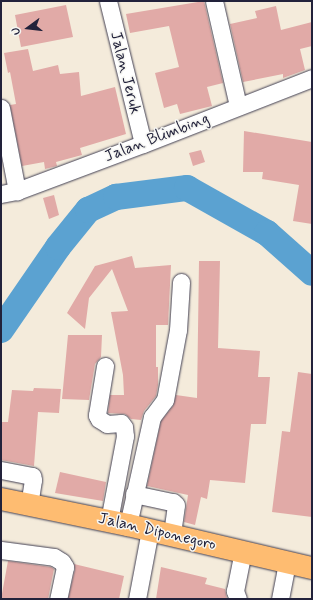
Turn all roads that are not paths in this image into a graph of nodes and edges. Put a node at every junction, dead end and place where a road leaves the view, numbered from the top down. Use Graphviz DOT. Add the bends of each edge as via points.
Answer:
graph roads {
  1 [pos="108,1"];
  2 [pos="214,1"];
  3 [pos="312,78"];
  4 [pos="238,106"];
  5 [pos="1,108"];
  6 [pos="143,144"];
  7 [pos="9,192"];
  8 [pos="181,282"];
  9 [pos="105,366"];
  10 [pos="1,470"];
  11 [pos="134,494"];
  12 [pos="1,500"];
  13 [pos="28,504"];
  14 [pos="118,523"];
  15 [pos="150,530"];
  16 [pos="172,535"];
  17 [pos="1,550"];
  18 [pos="243,551"];
  19 [pos="287,563"];
  20 [pos="312,568"];
  21 [pos="58,599"];
  22 [pos="137,599"];
  23 [pos="238,599"];
  24 [pos="280,599"];
  1 -- 6 [label="street, Jalan Jeruk"];
  2 -- 4 [label="street"];
  3 -- 4 [label="street, Jalan Blimbing"];
  4 -- 6 [label="street, Jalan Blimbing"];
  5 -- 7 [label="street"];
  6 -- 7 [label="street, Jalan Blimbing"];
  8 -- 11 [label="street" via="178,330 165,400 152,417"];
  9 -- 14 [label="street" via="97,415 107,424 121,423 125,436"];
  10 -- 13 [label="street" via="32,476"];
  11 -- 14 [label="street"];
  11 -- 16 [label="street" via="176,504"];
  12 -- 13 [label="main road, Jalan Diponegoro"];
  13 -- 14 [label="main road, Jalan Diponegoro"];
  14 -- 15 [label="main road, Jalan Diponegoro"];
  15 -- 16 [label="main road, Jalan Diponegoro"];
  15 -- 22 [label="street"];
  16 -- 18 [label="main road, Jalan Diponegoro"];
  17 -- 21 [label="street" via="54,557 62,562 65,567"];
  18 -- 19 [label="main road, Jalan Diponegoro"];
  18 -- 23 [label="street" via="235,591"];
  19 -- 20 [label="main road, Jalan Diponegoro"];
  19 -- 24 [label="street"];
}
